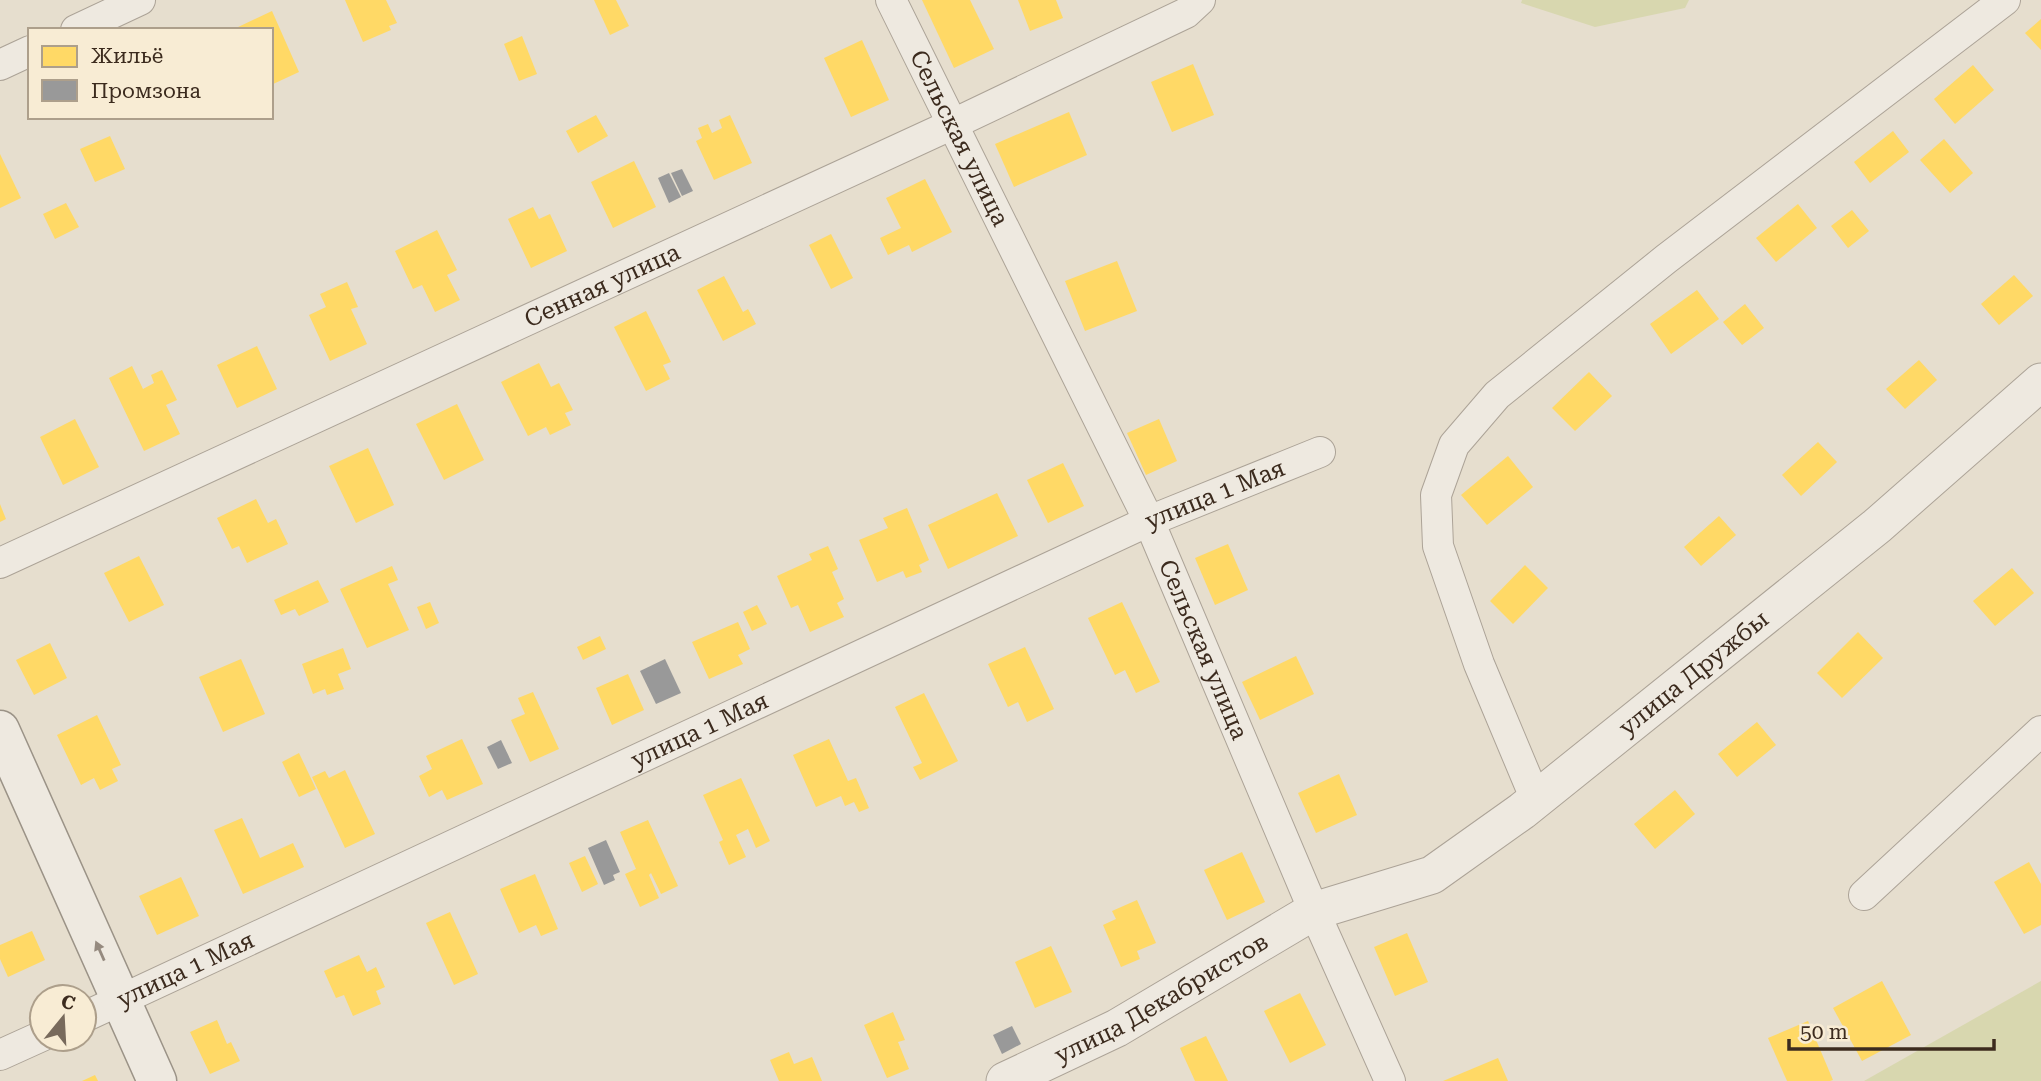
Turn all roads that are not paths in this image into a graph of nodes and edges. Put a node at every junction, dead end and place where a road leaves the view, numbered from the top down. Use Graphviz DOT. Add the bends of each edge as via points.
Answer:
graph roads {
  1 [pos="140,0"];
  2 [pos="891,0"];
  3 [pos="1200,0"];
  4 [pos="2005,0"];
  5 [pos="80,28"];
  6 [pos="28,52"];
  7 [pos="0,65"];
  8 [pos="953,124"];
  9 [pos="2041,382"];
  10 [pos="1320,452"];
  11 [pos="1149,521"];
  12 [pos="0,563"];
  13 [pos="0,730"];
  14 [pos="2041,731"];
  15 [pos="1536,800"];
  16 [pos="1864,895"];
  17 [pos="1314,911"];
  18 [pos="121,1000"];
  19 [pos="98,1011"];
  20 [pos="28,1042"];
  21 [pos="0,1055"];
  22 [pos="157,1081"];
  23 [pos="1004,1081"];
  24 [pos="1390,1081"];
  1 -- 5 [label="street"];
  2 -- 8 [label="street, Сельская улица"];
  3 -- 8 [label="street, Сенная улица" via="1186,13"];
  4 -- 15 [label="street" via="1518,378 1454,445 1436,495 1438,546 1479,664"];
  6 -- 7 [label="street"];
  8 -- 11 [label="street, Сельская улица"];
  8 -- 12 [label="street, Сенная улица"];
  9 -- 15 [label="street, улица Дружбы" via="1877,526"];
  10 -- 11 [label="street, улица 1 Мая"];
  11 -- 17 [label="street, Сельская улица"];
  11 -- 18 [label="street, улица 1 Мая"];
  18 -- 13 [label="main road, one-way"];
  14 -- 16 [label="street"];
  15 -- 17 [label="street, улица Дружбы" via="1432,875"];
  17 -- 23 [label="street, улица Декабристов" via="1117,1028"];
  17 -- 24 [label="street, Сельская улица"];
  18 -- 19 [label="street, улица 1 Мая"];
  18 -- 22 [label="main road"];
  20 -- 21 [label="street"];
}
